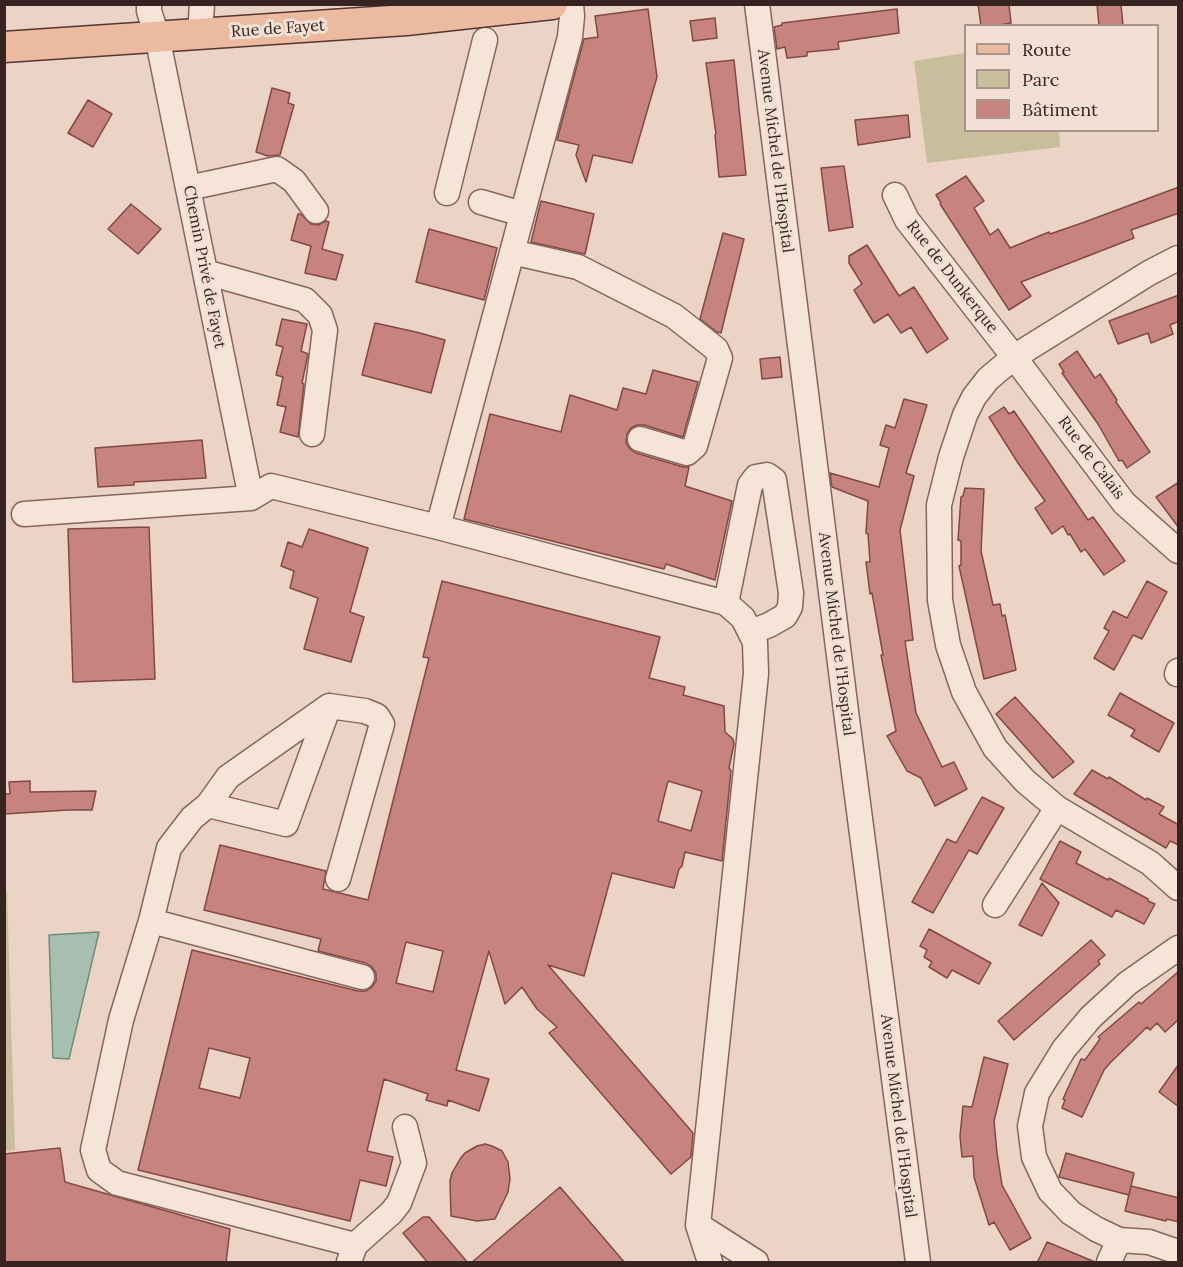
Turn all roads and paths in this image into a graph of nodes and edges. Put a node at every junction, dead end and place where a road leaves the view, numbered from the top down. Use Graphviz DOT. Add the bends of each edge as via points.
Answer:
graph roads {
  1 [pos="149,4"];
  2 [pos="202,4"];
  3 [pos="552,4"];
  4 [pos="571,4"];
  5 [pos="757,4"];
  6 [pos="200,34"];
  7 [pos="157,36"];
  8 [pos="485,40"];
  9 [pos="4,47"];
  10 [pos="188,188"];
  11 [pos="447,194"];
  12 [pos="895,195"];
  13 [pos="481,202"];
  14 [pos="316,212"];
  15 [pos="522,214"];
  16 [pos="512,252"];
  17 [pos="1179,258"];
  18 [pos="205,272"];
  19 [pos="1014,357"];
  20 [pos="312,434"];
  21 [pos="640,439"];
  22 [pos="251,498"];
  23 [pos="24,514"];
  24 [pos="438,527"];
  25 [pos="1178,550"];
  26 [pos="726,603"];
  27 [pos="751,632"];
  28 [pos="329,706"];
  29 [pos="208,805"];
  30 [pos="1057,808"];
  31 [pos="338,879"];
  32 [pos="1179,888"];
  33 [pos="995,905"];
  34 [pos="151,921"];
  35 [pos="1179,948"];
  36 [pos="362,977"];
  37 [pos="405,1127"];
  38 [pos="698,1225"];
  39 [pos="1119,1240"];
  40 [pos="1179,1252"];
  41 [pos="352,1254"];
  42 [pos="710,1263"];
  43 [pos="756,1263"];
  44 [pos="918,1263"];
  45 [pos="1109,1263"];
  1 -- 7 [label="street, Chemin Privé de Fayet"];
  2 -- 6 [label="street"];
  3 -- 6 [label="main road, Rue de Fayet" via="406,20"];
  4 -- 15 [label="street" via="570,37"];
  5 -- 44 [label="street, Avenue Michel de l'Hospital"];
  6 -- 7 [label="main road, Rue de Fayet"];
  7 -- 9 [label="main road, Rue de Fayet"];
  7 -- 10 [label="street, Chemin Privé de Fayet"];
  8 -- 11 [label="street"];
  10 -- 14 [label="street" via="277,169 294,181"];
  10 -- 18 [label="street, Chemin Privé de Fayet"];
  12 -- 19 [label="street, Rue de Dunkerque" via="907,220"];
  13 -- 15 [label="street"];
  15 -- 16 [label="street"];
  16 -- 21 [label="street" via="578,267 674,316 716,349 720,358 695,446 687,453"];
  16 -- 24 [label="street"];
  17 -- 19 [label="street"];
  18 -- 20 [label="street" via="304,300 320,315 325,330"];
  18 -- 22 [label="street, Chemin Privé de Fayet"];
  19 -- 25 [label="street, Rue de Calais" via="1124,503"];
  19 -- 30 [label="street" via="974,397 951,457 939,505 940,600 948,645 964,692 995,748"];
  22 -- 23 [label="street"];
  22 -- 24 [label="street" via="271,486"];
  24 -- 26 [label="street"];
  26 -- 27 [label="street" via="743,618"];
  26 -- 27 [label="street" via="750,485 756,477 767,476 774,480 790,607 785,616"];
  27 -- 38 [label="street" via="756,674"];
  28 -- 29 [label="street" via="228,777"];
  28 -- 29 [label="street" via="285,824"];
  28 -- 31 [label="street" via="365,711 377,716 382,724"];
  29 -- 34 [label="street" via="192,818 169,848"];
  30 -- 32 [label="street" via="1150,862"];
  30 -- 33 [label="street"];
  34 -- 36 [label="street"];
  34 -- 41 [label="street" via="122,1020 93,1150 99,1170 117,1183"];
  35 -- 39 [label="street" via="1128,983 1064,1049 1037,1094 1030,1126 1034,1157 1050,1191 1071,1213"];
  37 -- 41 [label="street" via="414,1163 399,1203"];
  38 -- 42 [label="street"];
  38 -- 43 [label="street"];
  39 -- 40 [label="street" via="1149,1242"];
  39 -- 45 [label="street"];
}
